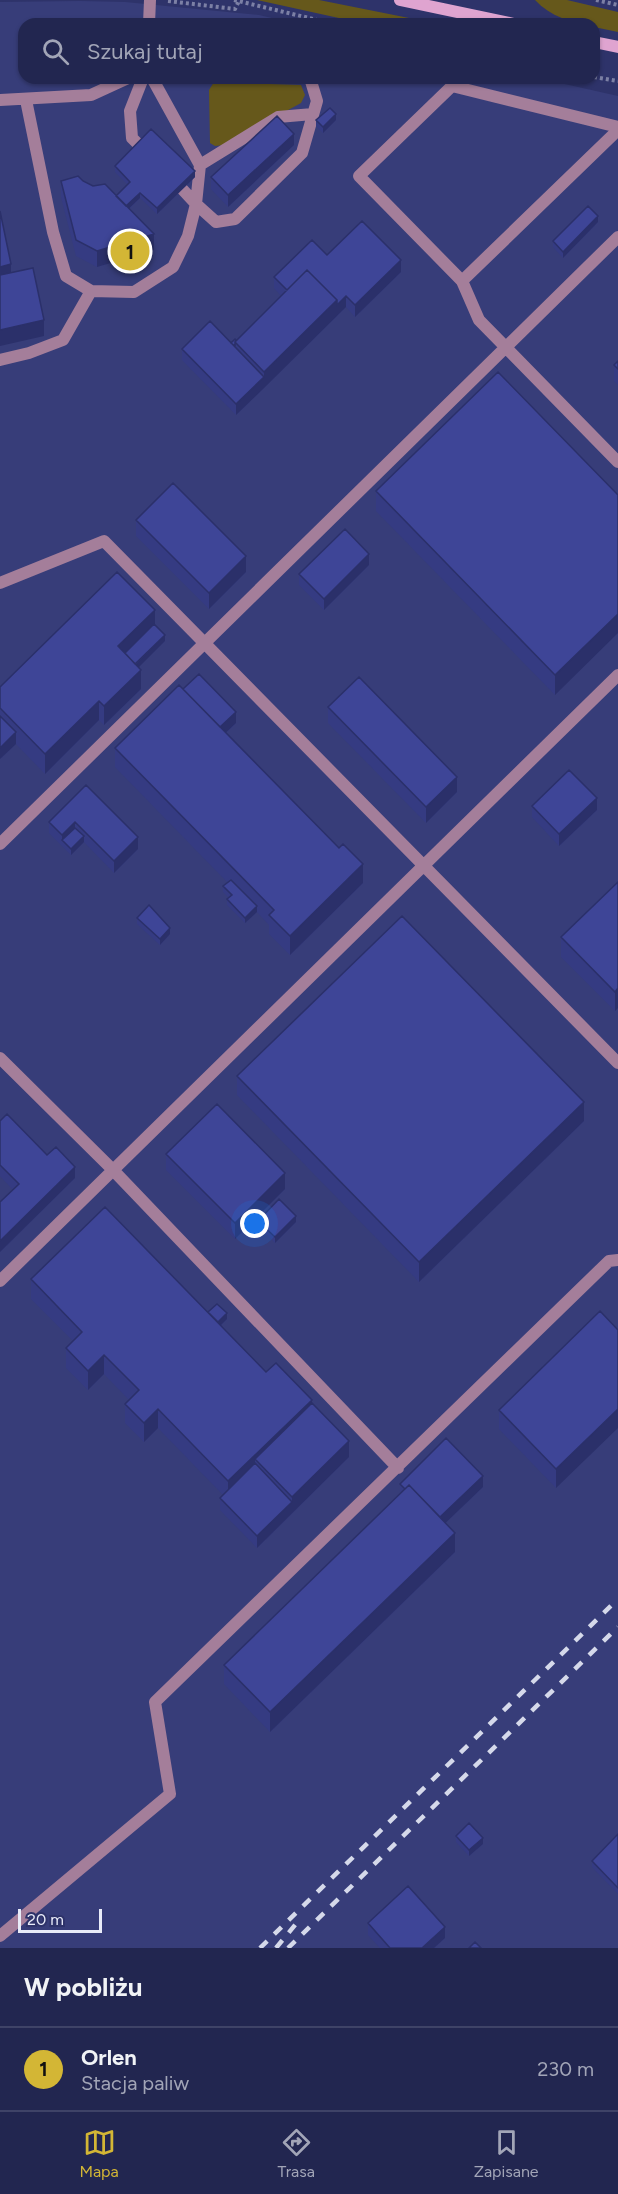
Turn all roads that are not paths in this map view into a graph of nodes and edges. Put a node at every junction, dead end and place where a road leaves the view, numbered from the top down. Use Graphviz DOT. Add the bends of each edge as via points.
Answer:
graph roads {
  1 [pos="157,0"];
  2 [pos="400,0"];
  3 [pos="151,18"];
  4 [pos="485,18"];
  5 [pos="600,43"];
  6 [pos="618,47"];
  7 [pos="115,84"];
  8 [pos="141,84"];
  9 [pos="155,84"];
  10 [pos="312,84"];
  11 [pos="0,100"];
  12 [pos="26,100"];
  13 [pos="314,114"];
  14 [pos="618,128"];
  15 [pos="200,165"];
  16 [pos="196,204"];
  17 [pos="618,237"];
  18 [pos="462,281"];
  19 [pos="91,291"];
  20 [pos="506,349"];
  21 [pos="0,360"];
  22 [pos="618,462"];
  23 [pos="0,583"];
  24 [pos="206,643"];
  25 [pos="618,675"];
  26 [pos="0,844"];
  27 [pos="425,865"];
  28 [pos="0,1058"];
  29 [pos="618,1063"];
  30 [pos="113,1170"];
  31 [pos="618,1260"];
  32 [pos="0,1281"];
  33 [pos="398,1468"];
  34 [pos="0,1936"];
  1 -- 3 [label="lane"];
  2 -- 4 [label="street"];
  5 -- 6 [label="street"];
  7 -- 12 [label="lane" via="91,95"];
  8 -- 16 [label="lane" via="130,111 132,138"];
  9 -- 15 [label="lane"];
  10 -- 13 [label="lane" via="318,102"];
  11 -- 12 [label="lane"];
  12 -- 19 [label="lane" via="66,276"];
  13 -- 15 [label="lane" via="278,117"];
  13 -- 16 [label="lane" via="302,153 235,219 216,222"];
  14 -- 18 [label="lane"];
  14 -- 18 [label="lane" via="452,86 359,176"];
  15 -- 16 [label="lane"];
  16 -- 19 [label="lane" via="188,236 173,267 134,292"];
  17 -- 20 [label="lane"];
  18 -- 20 [label="lane" via="479,320"];
  19 -- 21 [label="lane" via="63,340"];
  20 -- 22 [label="lane"];
  20 -- 24 [label="lane"];
  23 -- 24 [label="lane" via="104,541"];
  24 -- 26 [label="lane"];
  24 -- 27 [label="lane"];
  25 -- 27 [label="lane"];
  27 -- 29 [label="lane"];
  27 -- 30 [label="lane"];
  28 -- 30 [label="lane"];
  30 -- 32 [label="lane"];
  30 -- 33 [label="lane"];
  31 -- 33 [label="lane" via="609,1261"];
  33 -- 34 [label="lane" via="155,1702 170,1794"];
}
